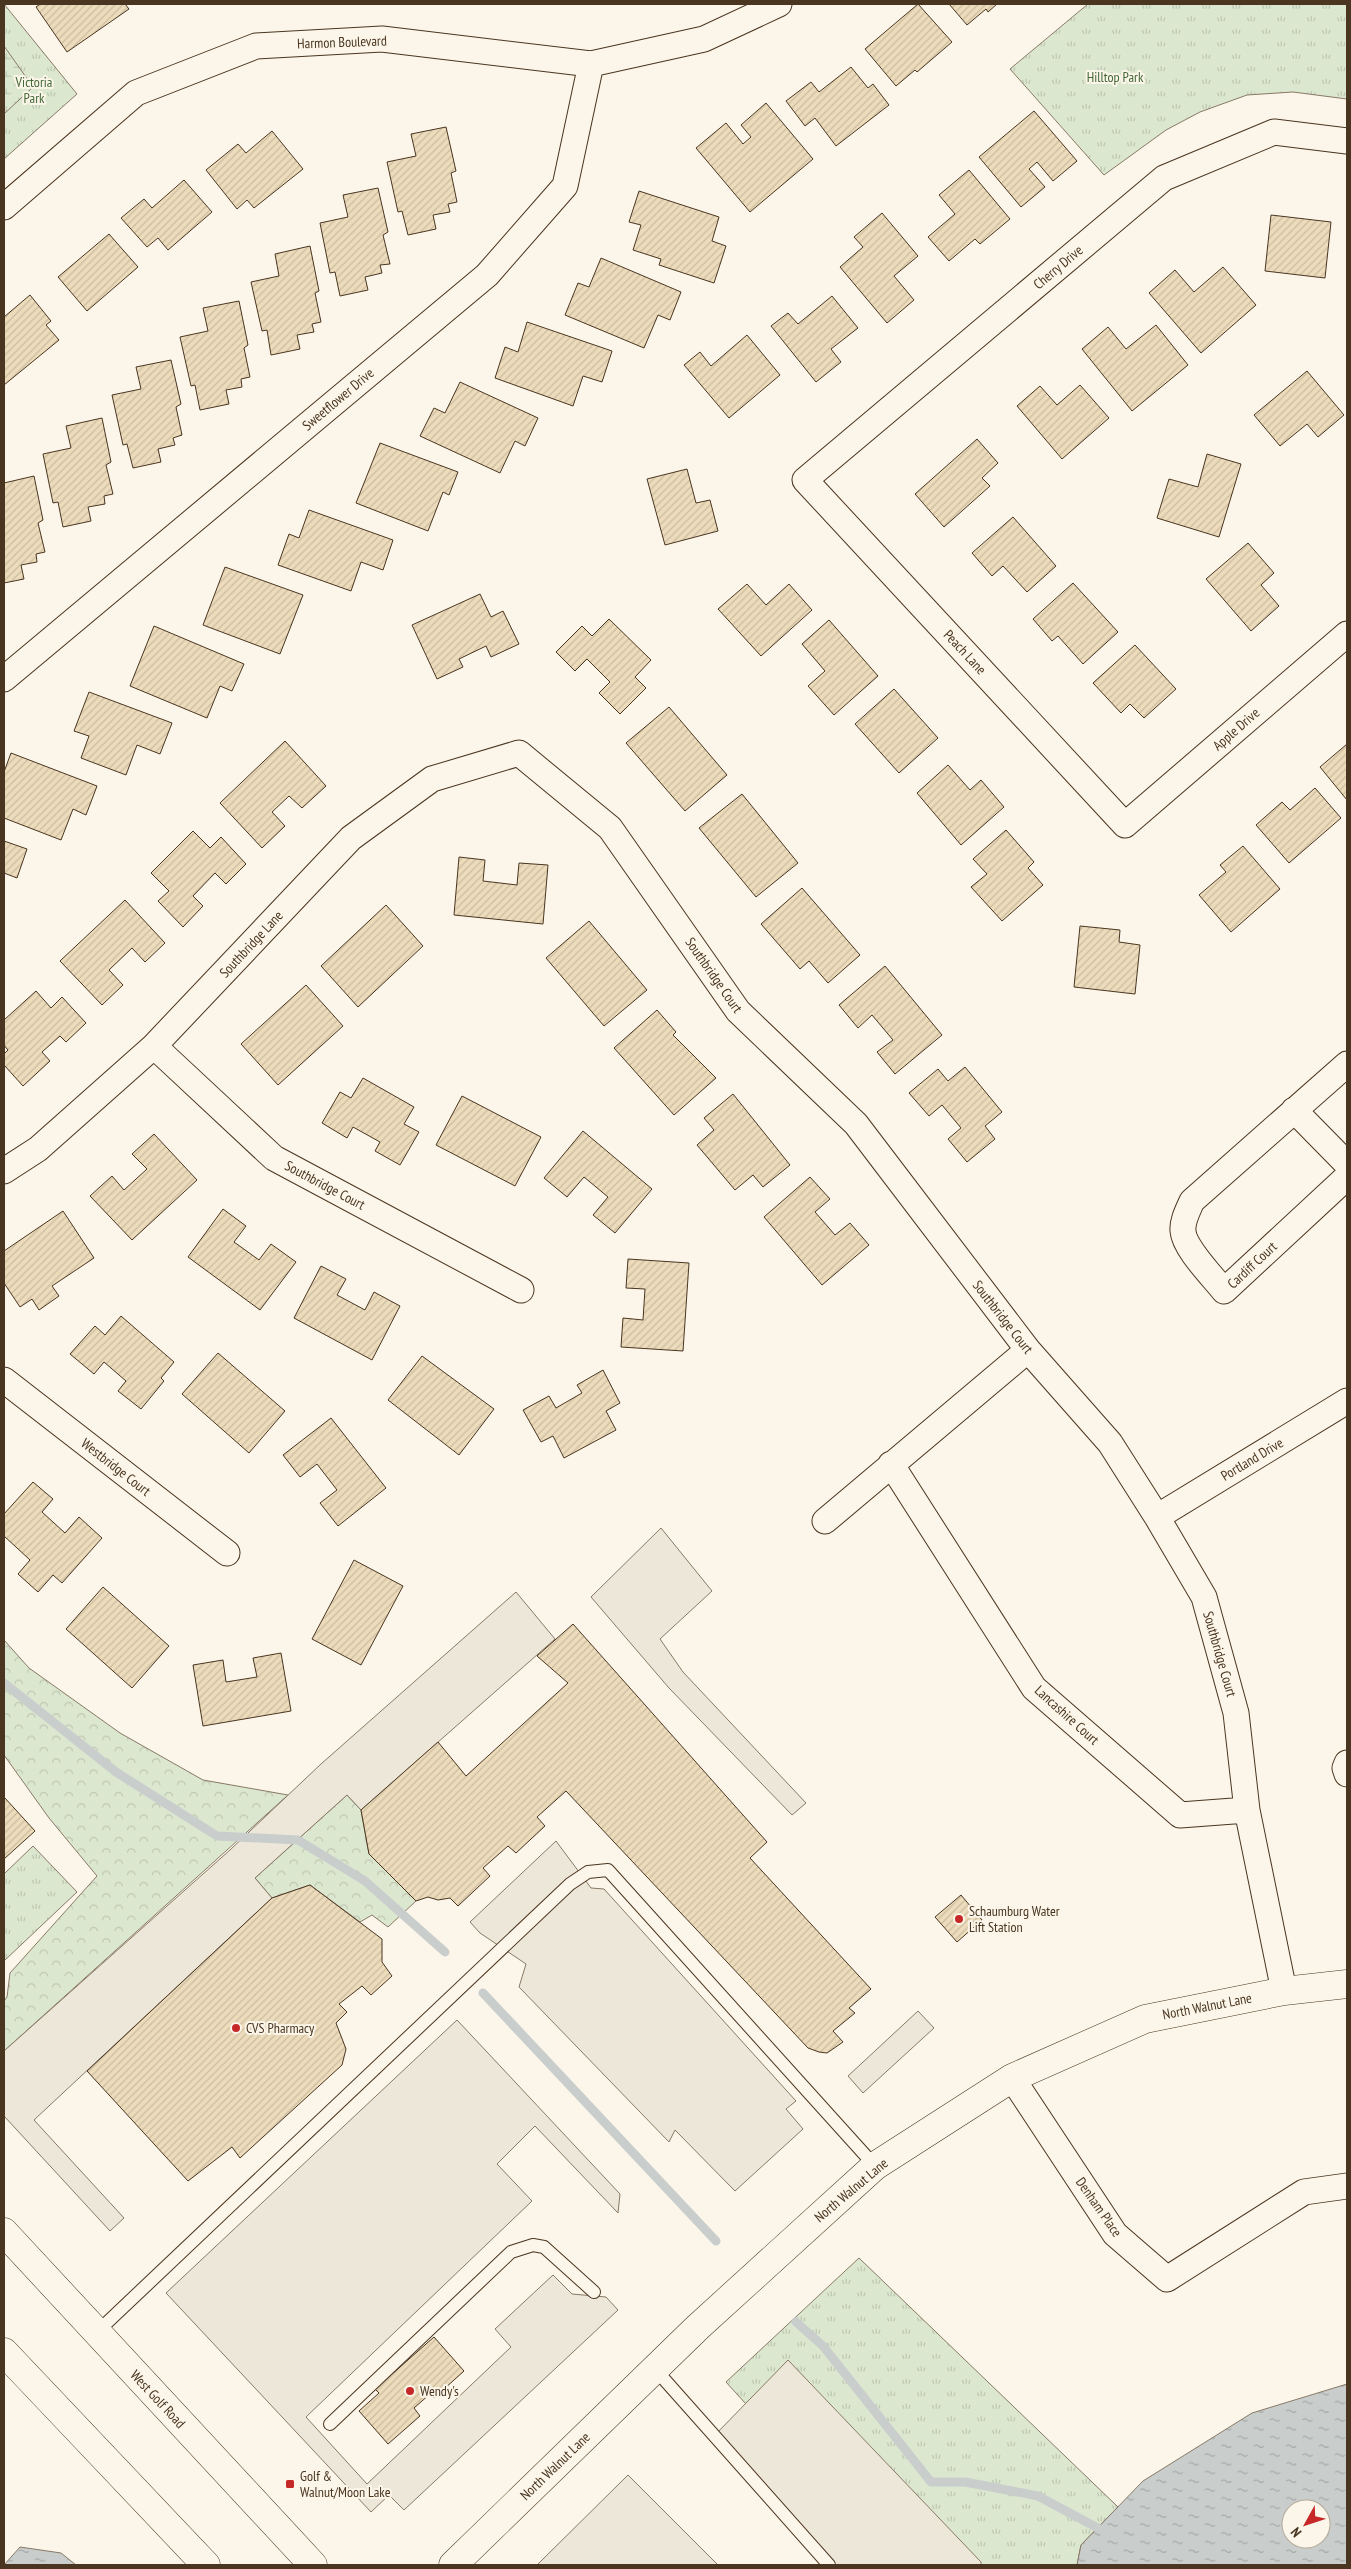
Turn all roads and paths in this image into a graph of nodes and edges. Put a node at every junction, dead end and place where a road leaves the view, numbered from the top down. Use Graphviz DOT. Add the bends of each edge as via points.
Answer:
graph roads {
  1 [pos="779,4"];
  2 [pos="591,64"];
  3 [pos="1347,141"];
  4 [pos="4,207"];
  5 [pos="805,480"];
  6 [pos="1347,634"];
  7 [pos="4,679"];
  8 [pos="519,753"];
  9 [pos="1125,825"];
  10 [pos="154,1046"];
  11 [pos="1347,1064"];
  12 [pos="1294,1110"];
  13 [pos="1347,1164"];
  14 [pos="4,1171"];
  15 [pos="1347,1177"];
  16 [pos="521,1290"];
  17 [pos="1028,1350"];
  18 [pos="4,1380"];
  19 [pos="1347,1401"];
  20 [pos="890,1464"];
  21 [pos="1157,1517"];
  22 [pos="825,1522"];
  23 [pos="228,1554"];
  24 [pos="1347,1762"];
  25 [pos="1347,1774"];
  26 [pos="1248,1810"];
  27 [pos="1347,1984"];
  28 [pos="1284,1991"];
  29 [pos="1012,2078"];
  30 [pos="875,2166"];
  31 [pos="1347,2186"];
  32 [pos="4,2232"];
  33 [pos="594,2292"];
  34 [pos="96,2332"];
  35 [pos="4,2352"];
  36 [pos="655,2368"];
  37 [pos="330,2424"];
  38 [pos="206,2565"];
  39 [pos="313,2565"];
  40 [pos="453,2565"];
  41 [pos="829,2565"];
  1 -- 2 [label="street, Harmon Boulevard" via="704,38"];
  2 -- 4 [label="street, Harmon Boulevard" via="382,38 256,46 136,94"];
  2 -- 7 [label="street, Sweetflower Drive" via="564,186 486,275"];
  3 -- 5 [label="street, Cherry Drive" via="1274,132 1164,178"];
  5 -- 9 [label="street, Peach Lane"];
  6 -- 9 [label="street, Apple Drive"];
  8 -- 10 [label="street, Southbridge Lane" via="432,779 351,838"];
  8 -- 17 [label="street, Southbridge Court" via="610,828 738,1011 856,1124"];
  10 -- 14 [label="street, Southbridge Lane" via="38,1150"];
  10 -- 16 [label="street, Southbridge Court" via="274,1158"];
  11 -- 12 [label="street, Cardiff Court"];
  12 -- 13 [label="street"];
  12 -- 15 [label="street, Cardiff Court" via="1192,1201 1185,1218 1185,1241 1224,1291"];
  17 -- 20 [label="street"];
  17 -- 21 [label="street, Southbridge Court" via="1110,1442"];
  18 -- 23 [label="street, Westbridge Court"];
  19 -- 21 [label="street, Portland Drive"];
  20 -- 22 [label="street"];
  20 -- 26 [label="street, Lancashire Court" via="1034,1688 1180,1815"];
  21 -- 26 [label="street, Southbridge Court" via="1204,1597 1236,1713"];
  24 -- 25 [label="street"];
  26 -- 28 [label="street, Southbridge Court"];
  27 -- 28 [label="street, North Walnut Lane"];
  28 -- 29 [label="street, North Walnut Lane" via="1145,2019"];
  29 -- 30 [label="street, North Walnut Lane"];
  29 -- 31 [label="street, Denham Place" via="1115,2234 1167,2279 1304,2192"];
  30 -- 34 [label="lane" via="608,1870 588,1872 570,1884"];
  30 -- 36 [label="street, North Walnut Lane"];
  32 -- 34 [label="street, West Golf Road"];
  33 -- 37 [label="lane" via="544,2247 533,2245 512,2252"];
  34 -- 39 [label="street, West Golf Road"];
  35 -- 38 [label="street"];
  36 -- 40 [label="street, North Walnut Lane"];
  36 -- 41 [label="lane"];
}
